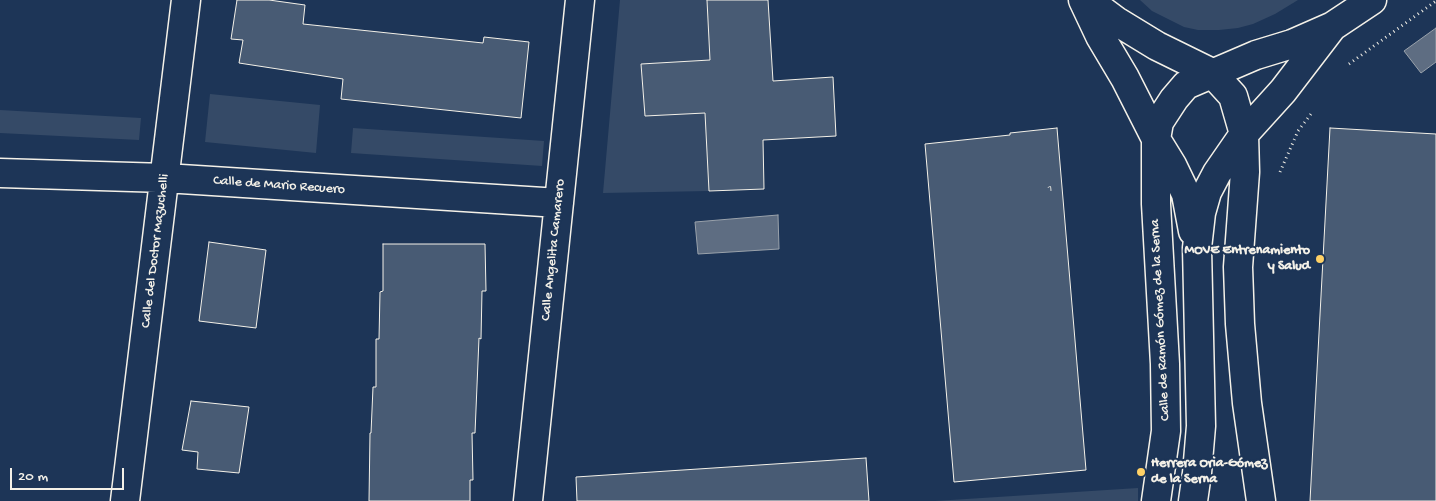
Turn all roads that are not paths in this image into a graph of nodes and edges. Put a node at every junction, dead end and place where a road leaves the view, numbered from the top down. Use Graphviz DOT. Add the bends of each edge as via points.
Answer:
graph roads {
  1 [pos="186,0"];
  2 [pos="580,0"];
  3 [pos="1083,0"];
  4 [pos="1088,0"];
  5 [pos="1372,0"];
  6 [pos="1333,26"];
  7 [pos="1212,73"];
  8 [pos="1244,134"];
  9 [pos="1156,139"];
  10 [pos="0,173"];
  11 [pos="165,178"];
  12 [pos="559,203"];
  13 [pos="1196,248"];
  14 [pos="125,501"];
  15 [pos="528,501"];
  16 [pos="1156,501"];
  17 [pos="1193,501"];
  18 [pos="1260,501"];
  1 -- 11 [label="street, Calle del Doctor Mazuchelli"];
  2 -- 12 [label="street, Calle Angelita Camarero"];
  3 -- 9 [label="street, Calle de Ramón Gómez de la Serna"];
  4 -- 7 [label="street" via="1157,46"];
  5 -- 6 [label="street, Calle de Ramón Gómez de la Serna"];
  6 -- 7 [label="street, Calle de Ramón Gómez de la Serna"];
  6 -- 8 [label="street, Calle de Ramón Gómez de la Serna" via="1283,91"];
  7 -- 8 [label="street" via="1233,96"];
  7 -- 9 [label="street, Calle de Ramón Gómez de la Serna" via="1186,84 1159,122"];
  8 -- 13 [label="street, Calle de Ramón Gómez de la Serna" via="1207,192"];
  8 -- 18 [label="street" via="1245,172 1238,268 1240,324"];
  9 -- 13 [label="street, Calle de Ramón Gómez de la Serna" via="1186,194"];
  9 -- 16 [label="street, Calle de Ramón Gómez de la Serna" via="1166,431"];
  10 -- 11 [label="street, Calle de Mario Recuero"];
  11 -- 12 [label="street, Calle de Mario Recuero"];
  11 -- 14 [label="street, Calle del Doctor Mazuchelli"];
  12 -- 15 [label="street, Calle Angelita Camarero"];
  13 -- 17 [label="street, Calle de Ramón Gómez de la Serna" via="1201,426"];
}
